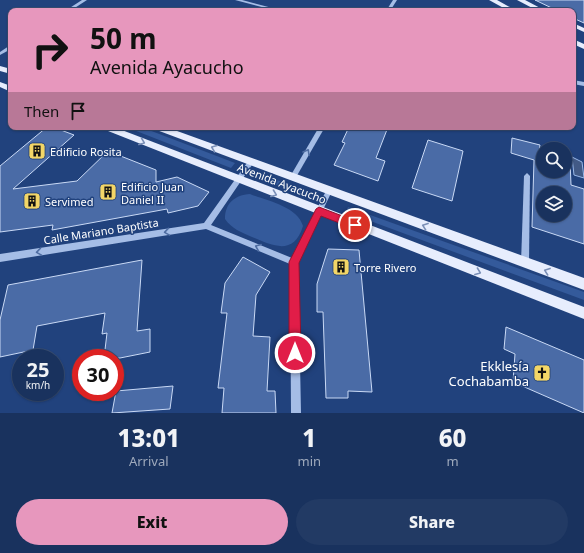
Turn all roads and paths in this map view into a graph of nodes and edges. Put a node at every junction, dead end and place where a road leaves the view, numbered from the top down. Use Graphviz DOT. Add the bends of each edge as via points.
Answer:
graph roads {
  1 [pos="84,0"];
  2 [pos="237,0"];
  3 [pos="492,0"];
  4 [pos="520,0"];
  5 [pos="72,8"];
  6 [pos="270,8"];
  7 [pos="508,8"];
  8 [pos="537,8"];
  9 [pos="113,130"];
  10 [pos="165,130"];
  11 [pos="320,130"];
  12 [pos="251,162"];
  13 [pos="527,176"];
  14 [pos="293,177"];
  15 [pos="238,180"];
  16 [pos="329,191"];
  17 [pos="319,211"];
  18 [pos="206,226"];
  19 [pos="0,258"];
  20 [pos="294,262"];
  21 [pos="525,263"];
  22 [pos="584,284"];
  23 [pos="584,313"];
  24 [pos="296,413"];
  1 -- 5 [label="street"];
  2 -- 6 [label="street"];
  3 -- 7 [label="main road"];
  4 -- 8 [label="main road"];
  9 -- 15 [label="main road, Avenida Ayacucho, one-way"];
  12 -- 10 [label="main road, Avenida Ayacucho, one-way"];
  14 -- 11 [label="street, one-way"];
  12 -- 14 [label="main road, Avenida Ayacucho"];
  12 -- 15 [label="street"];
  13 -- 21 [label="street"];
  14 -- 16 [label="main road, Avenida Ayacucho"];
  15 -- 17 [label="main road, Avenida Ayacucho, one-way"];
  15 -- 18 [label="street"];
  16 -- 17 [label="street"];
  21 -- 16 [label="main road, Avenida Ayacucho, one-way"];
  17 -- 20 [label="street"];
  17 -- 23 [label="main road, Avenida Ayacucho, one-way"];
  18 -- 19 [label="street, Calle Mariano Baptista, one-way"];
  20 -- 18 [label="street, one-way"];
  20 -- 24 [label="street"];
  22 -- 21 [label="main road, Avenida Ayacucho, one-way"];
}
